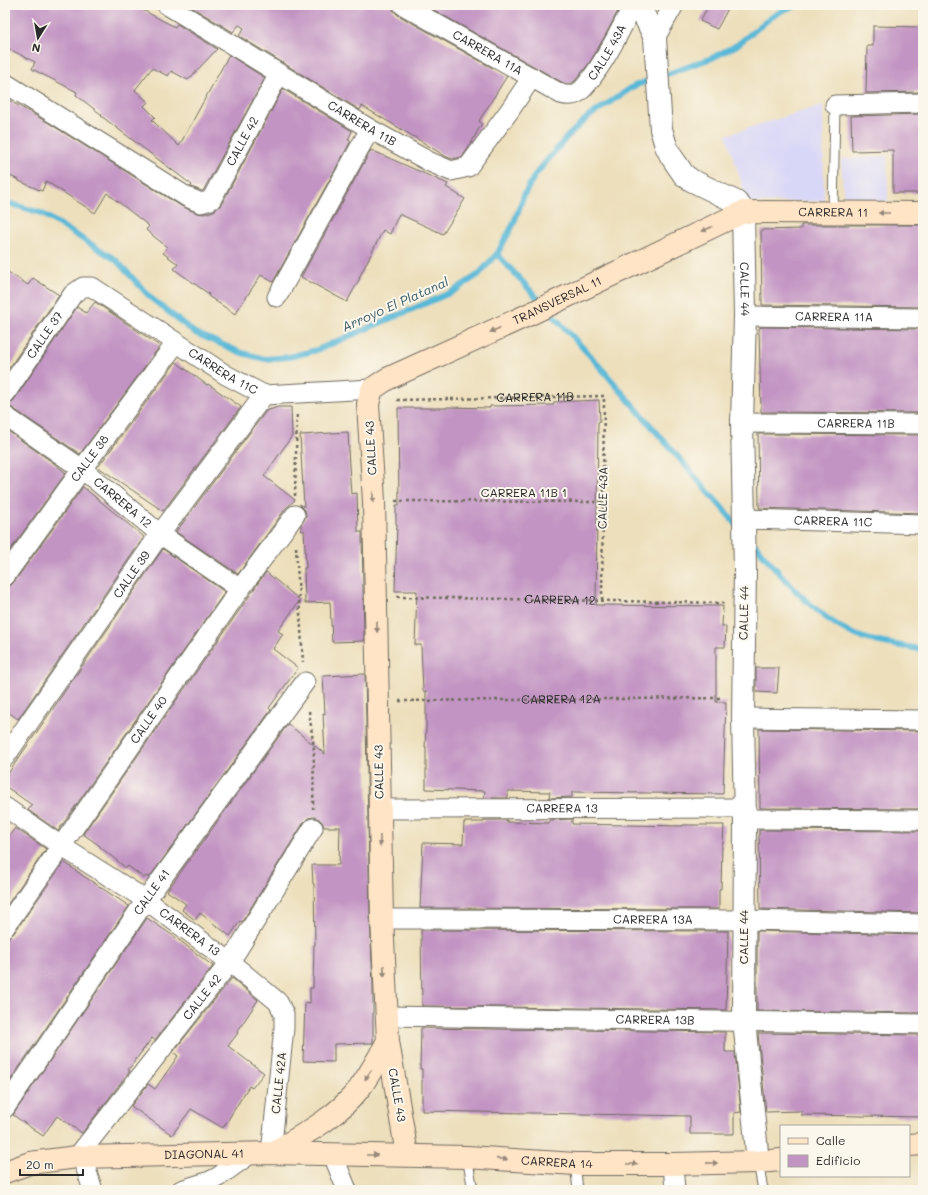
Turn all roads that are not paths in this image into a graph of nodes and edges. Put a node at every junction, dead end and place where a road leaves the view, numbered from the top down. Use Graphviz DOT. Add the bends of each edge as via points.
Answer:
graph roads {
  1 [pos="167,5"];
  2 [pos="403,5"];
  3 [pos="633,5"];
  4 [pos="639,5"];
  5 [pos="674,5"];
  6 [pos="656,49"];
  7 [pos="279,74"];
  8 [pos="532,77"];
  9 [pos="5,83"];
  10 [pos="574,95"];
  11 [pos="923,103"];
  12 [pos="835,105"];
  13 [pos="370,129"];
  14 [pos="742,212"];
  15 [pos="832,213"];
  16 [pos="923,213"];
  17 [pos="92,287"];
  18 [pos="277,297"];
  19 [pos="745,316"];
  20 [pos="923,318"];
  21 [pos="176,343"];
  22 [pos="5,394"];
  23 [pos="264,395"];
  24 [pos="371,395"];
  25 [pos="5,416"];
  26 [pos="742,423"];
  27 [pos="923,424"];
  28 [pos="82,469"];
  29 [pos="294,515"];
  30 [pos="744,519"];
  31 [pos="923,524"];
  32 [pos="160,534"];
  33 [pos="5,576"];
  34 [pos="240,589"];
  35 [pos="305,682"];
  36 [pos="743,708"];
  37 [pos="923,720"];
  38 [pos="5,757"];
  39 [pos="5,807"];
  40 [pos="380,809"];
  41 [pos="745,814"];
  42 [pos="923,820"];
  43 [pos="313,828"];
  44 [pos="61,846"];
  45 [pos="146,900"];
  46 [pos="382,919"];
  47 [pos="745,920"];
  48 [pos="923,924"];
  49 [pos="5,927"];
  50 [pos="230,962"];
  51 [pos="284,1014"];
  52 [pos="386,1016"];
  53 [pos="744,1020"];
  54 [pos="923,1024"];
  55 [pos="388,1041"];
  56 [pos="5,1108"];
  57 [pos="923,1144"];
  58 [pos="910,1145"];
  59 [pos="261,1153"];
  60 [pos="333,1155"];
  61 [pos="408,1155"];
  62 [pos="79,1157"];
  63 [pos="467,1157"];
  64 [pos="780,1160"];
  65 [pos="758,1162"];
  66 [pos="576,1164"];
  67 [pos="673,1164"];
  68 [pos="5,1172"];
  69 [pos="212,1186"];
  70 [pos="93,1190"];
  71 [pos="181,1190"];
  72 [pos="347,1190"];
  73 [pos="473,1190"];
  74 [pos="578,1190"];
  75 [pos="675,1190"];
  76 [pos="763,1190"];
  1 -- 7 [label="street, CARRERA 11B"];
  2 -- 8 [label="street, CARRERA 11A"];
  3 -- 10 [label="street, CALLE 43A" via="602,64 580,92"];
  4 -- 6 [label="street"];
  5 -- 6 [label="street"];
  6 -- 14 [label="street" via="661,129 671,156 684,175 736,202"];
  7 -- 9 [label="street, CALLE 42" via="211,200 201,203 187,197"];
  7 -- 13 [label="street, CARRERA 11B"];
  8 -- 10 [label="street, CARRERA 11A" via="561,94"];
  8 -- 13 [label="street, CARRERA 11B" via="468,167 451,170 430,162"];
  11 -- 12 [label="street"];
  12 -- 15 [label="lane"];
  13 -- 18 [label="street"];
  14 -- 15 [label="main road, CARRERA 11"];
  14 -- 19 [label="street, CALLE 44"];
  14 -- 24 [label="main road, TRANSVERSAL 11, one-way" via="530,314 387,379"];
  16 -- 15 [label="main road, CARRERA 11, one-way"];
  17 -- 21 [label="street, CARRERA 11C"];
  17 -- 22 [label="street, CALLE 37" via="83,287 73,294"];
  19 -- 20 [label="street, CARRERA 11A"];
  19 -- 26 [label="street, CALLE 44"];
  21 -- 23 [label="street, CARRERA 11C" via="226,375"];
  21 -- 28 [label="street, CALLE 38"];
  23 -- 24 [label="street, CARRERA 11C"];
  23 -- 32 [label="street, CALLE 39"];
  24 -- 40 [label="main road, CALLE 43, one-way" via="368,404 374,501"];
  25 -- 28 [label="street, CARRERA 12"];
  26 -- 27 [label="street, CARRERA 11B"];
  26 -- 30 [label="street, CALLE 44"];
  28 -- 32 [label="street, CARRERA 12"];
  28 -- 33 [label="street, CALLE 38"];
  29 -- 34 [label="street, CALLE 40"];
  30 -- 31 [label="street, CARRERA 11C"];
  30 -- 36 [label="street, CALLE 44"];
  32 -- 34 [label="street, CARRERA 12"];
  32 -- 38 [label="street, CALLE 39"];
  34 -- 44 [label="street, CALLE 40"];
  35 -- 45 [label="street, CALLE 41"];
  36 -- 37 [label="street"];
  36 -- 41 [label="street, CALLE 44"];
  39 -- 44 [label="street, CARRERA 13"];
  40 -- 41 [label="street, CARRERA 13"];
  40 -- 46 [label="main road, CALLE 43, one-way"];
  41 -- 42 [label="street, CARRERA 13"];
  41 -- 47 [label="street, CALLE 44"];
  43 -- 50 [label="street, CALLE 42"];
  44 -- 45 [label="street, CARRERA 13"];
  44 -- 49 [label="street, CALLE 40"];
  45 -- 50 [label="street, CARRERA 13"];
  45 -- 56 [label="street, CALLE 41"];
  46 -- 47 [label="street, CARRERA 13A"];
  46 -- 52 [label="main road, CALLE 43, one-way"];
  47 -- 48 [label="street, CARRERA 13A"];
  47 -- 53 [label="street, CALLE 44"];
  50 -- 51 [label="street, CARRERA 13" via="278,1002"];
  50 -- 62 [label="street, CALLE 42"];
  51 -- 59 [label="street, CALLE 42A" via="284,1028"];
  52 -- 53 [label="street, CARRERA 13B"];
  52 -- 55 [label="main road, CALLE 43"];
  53 -- 54 [label="street, CARRERA 13B"];
  53 -- 65 [label="street, CALLE 44"];
  55 -- 59 [label="main road, one-way" via="359,1089 342,1108 309,1132"];
  55 -- 61 [label="main road, CALLE 43"];
  57 -- 58 [label="main road"];
  59 -- 60 [label="main road, DIAGONAL 41"];
  59 -- 62 [label="main road, DIAGONAL 41"];
  59 -- 69 [label="street" via="218,1177"];
  60 -- 61 [label="main road, CARRERA 14, one-way"];
  60 -- 72 [label="street"];
  61 -- 63 [label="main road, CARRERA 14"];
  62 -- 68 [label="main road, DIAGONAL 41" via="30,1163"];
  62 -- 70 [label="street"];
  63 -- 66 [label="main road, CARRERA 14, one-way"];
  63 -- 73 [label="lane"];
  64 -- 65 [label="main road, CARRERA 14"];
  67 -- 65 [label="main road, CARRERA 14, one-way"];
  65 -- 76 [label="lane"];
  66 -- 67 [label="main road, CARRERA 14, one-way"];
  66 -- 74 [label="lane"];
  67 -- 75 [label="street"];
  69 -- 71 [label="street"];
}
